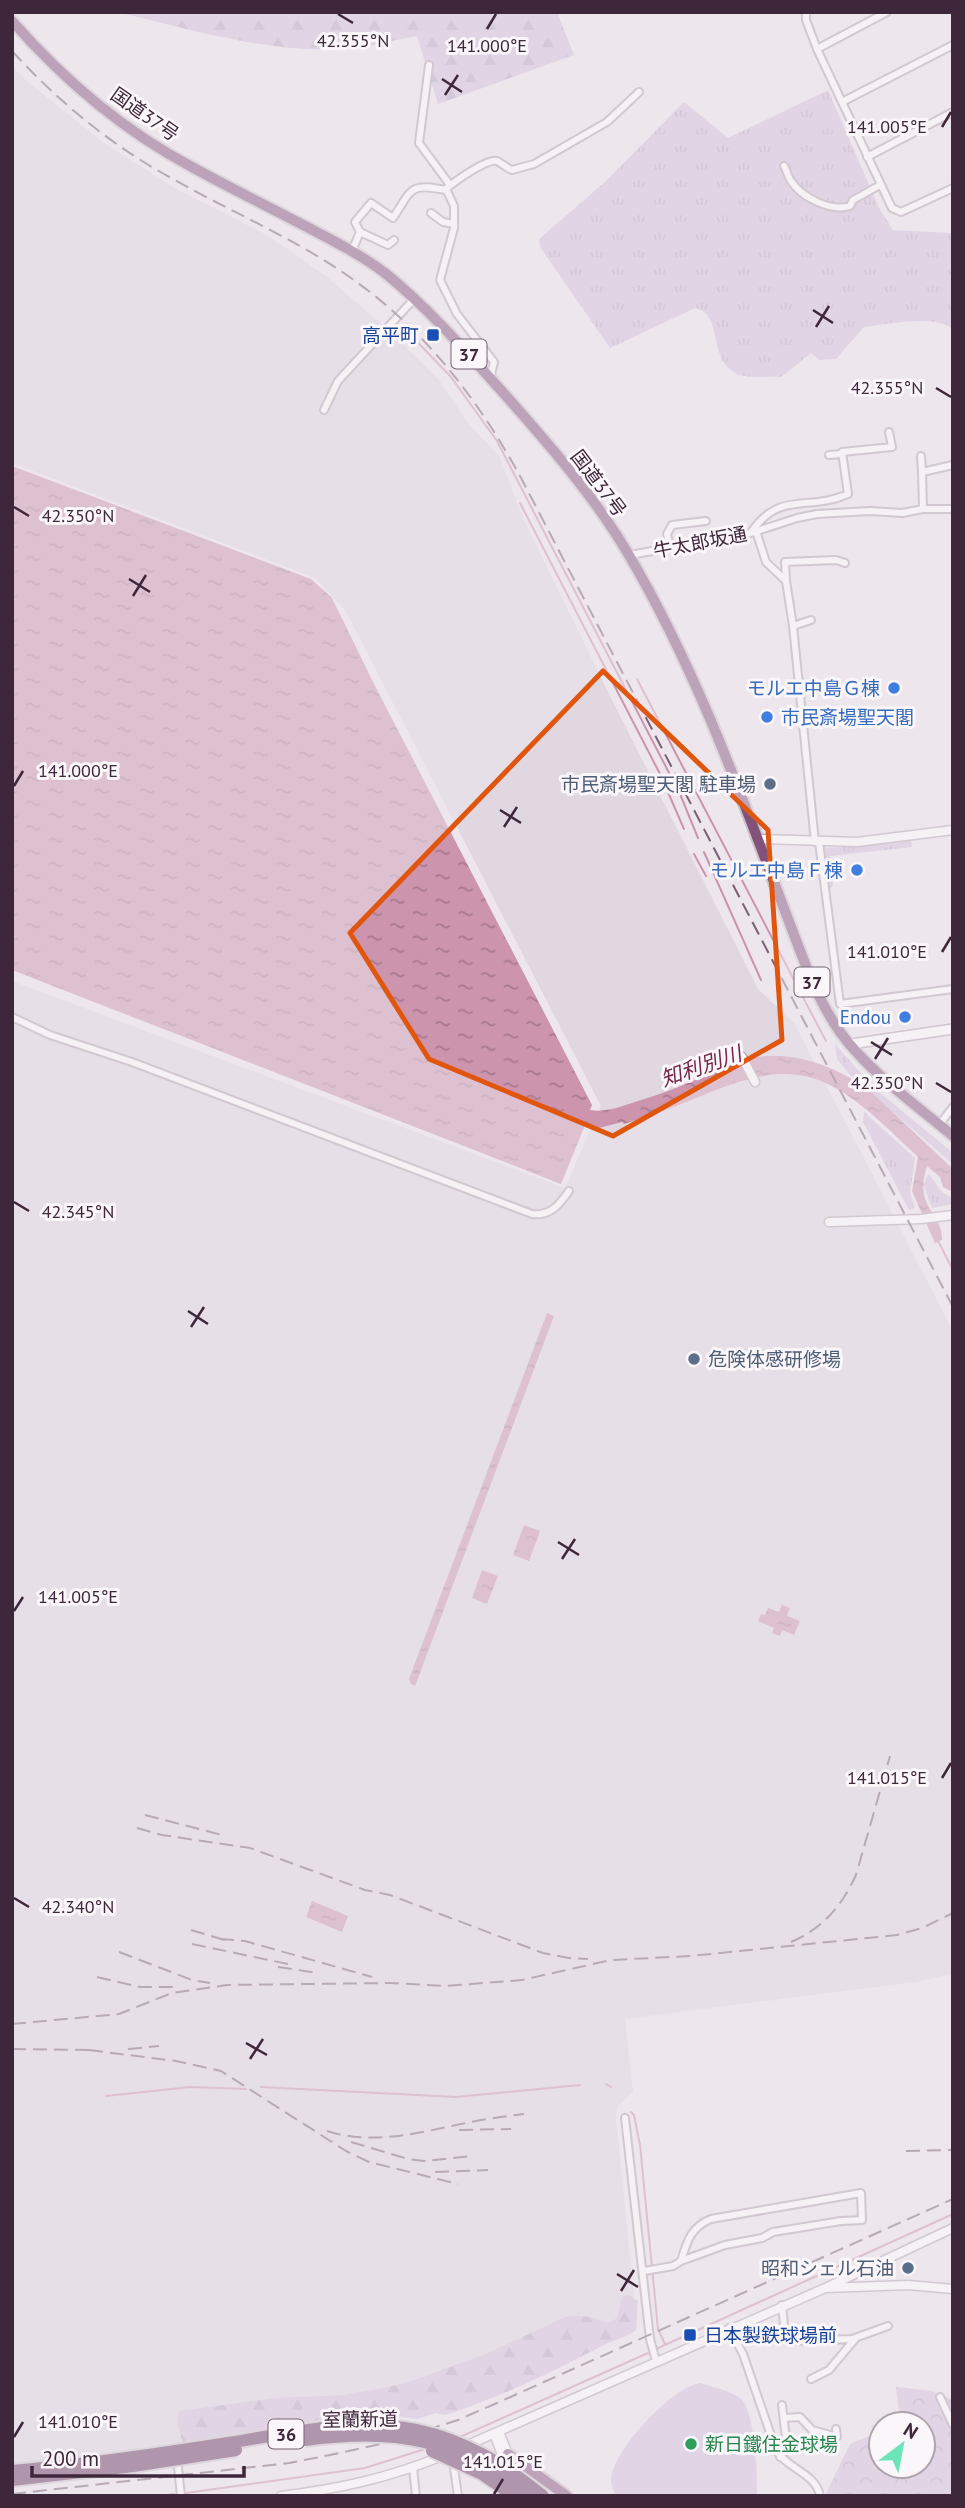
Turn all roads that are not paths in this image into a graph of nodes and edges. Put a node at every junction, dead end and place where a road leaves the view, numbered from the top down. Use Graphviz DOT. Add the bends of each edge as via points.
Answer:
graph roads {
  1 [pos="806,12"];
  2 [pos="887,12"];
  3 [pos="12,21"];
  4 [pos="953,45"];
  5 [pos="817,48"];
  6 [pos="429,65"];
  7 [pos="639,92"];
  8 [pos="842,102"];
  9 [pos="953,112"];
  10 [pos="867,157"];
  11 [pos="785,166"];
  12 [pos="880,185"];
  13 [pos="448,188"];
  14 [pos="953,188"];
  15 [pos="430,213"];
  16 [pos="454,224"];
  17 [pos="360,232"];
  18 [pos="394,240"];
  19 [pos="352,251"];
  20 [pos="414,299"];
  21 [pos="491,379"];
  22 [pos="324,410"];
  23 [pos="889,432"];
  24 [pos="829,454"];
  25 [pos="842,454"];
  26 [pos="921,456"];
  27 [pos="953,465"];
  28 [pos="922,472"];
  29 [pos="858,491"];
  30 [pos="848,494"];
  31 [pos="923,509"];
  32 [pos="953,509"];
  33 [pos="706,521"];
  34 [pos="753,532"];
  35 [pos="670,548"];
  36 [pos="629,555"];
  37 [pos="845,563"];
  38 [pos="786,581"];
  39 [pos="811,620"];
  40 [pos="793,626"];
  41 [pos="953,830"];
  42 [pos="759,839"];
  43 [pos="817,842"];
  44 [pos="953,989"];
  45 [pos="12,1017"];
  46 [pos="953,1029"];
  47 [pos="851,1044"];
  48 [pos="742,1057"];
  49 [pos="755,1082"];
  50 [pos="953,1107"];
  51 [pos="939,1125"];
  52 [pos="953,1136"];
  53 [pos="569,1191"];
  54 [pos="952,1215"];
  55 [pos="829,1222"];
  56 [pos="625,2118"];
  57 [pos="953,2228"];
  58 [pos="681,2261"];
  59 [pos="649,2270"];
  60 [pos="823,2289"];
  61 [pos="953,2289"];
  62 [pos="782,2305"];
  63 [pos="888,2326"];
  64 [pos="729,2328"];
  65 [pos="856,2338"];
  66 [pos="656,2361"];
  67 [pos="811,2379"];
  68 [pos="940,2397"];
  69 [pos="782,2405"];
  70 [pos="784,2418"];
  71 [pos="953,2424"];
  72 [pos="325,2428"];
  73 [pos="836,2429"];
  74 [pos="496,2433"];
  75 [pos="358,2434"];
  76 [pos="176,2446"];
  77 [pos="451,2452"];
  78 [pos="508,2454"];
  79 [pos="780,2457"];
  80 [pos="413,2468"];
  81 [pos="12,2471"];
  82 [pos="12,2480"];
  83 [pos="323,2493"];
  84 [pos="181,2496"];
  85 [pos="281,2496"];
  86 [pos="416,2496"];
  87 [pos="457,2496"];
  88 [pos="504,2496"];
  89 [pos="513,2496"];
  90 [pos="528,2496"];
  91 [pos="543,2496"];
  92 [pos="555,2496"];
  93 [pos="567,2496"];
  94 [pos="820,2496"];
  1 -- 5 [label="street"];
  2 -- 5 [label="street"];
  3 -- 19 [label="highway, 国道37号 / 37" via="48,61 145,139"];
  4 -- 8 [label="street"];
  5 -- 8 [label="street"];
  6 -- 13 [label="street" via="419,143"];
  7 -- 13 [label="street" via="607,122 534,164 512,170 491,161"];
  8 -- 10 [label="street"];
  9 -- 10 [label="street"];
  10 -- 12 [label="street"];
  11 -- 12 [label="street" via="792,183 814,200 836,208 850,206"];
  12 -- 14 [label="street" via="896,211"];
  13 -- 16 [label="street"];
  13 -- 17 [label="street" via="421,185 412,190 393,218 371,203 355,222"];
  15 -- 16 [label="street"];
  16 -- 21 [label="street" via="440,280 457,314 494,362"];
  17 -- 18 [label="street" via="388,245"];
  17 -- 19 [label="street"];
  19 -- 20 [label="highway, 国道37号 / 37"];
  20 -- 21 [label="highway, 国道37号 / 37"];
  20 -- 22 [label="street" via="338,381"];
  21 -- 36 [label="highway, 国道37号 / 37" via="561,460"];
  23 -- 25 [label="street" via="892,447"];
  24 -- 25 [label="street"];
  25 -- 30 [label="street"];
  26 -- 28 [label="street"];
  27 -- 28 [label="street"];
  28 -- 31 [label="street"];
  29 -- 30 [label="street"];
  30 -- 34 [label="street" via="825,502 775,508 762,517"];
  31 -- 32 [label="street"];
  31 -- 34 [label="street, 牛太郎坂通" via="817,514"];
  33 -- 35 [label="street" via="671,525 667,534"];
  34 -- 35 [label="street, 牛太郎坂通"];
  34 -- 38 [label="street" via="766,562"];
  35 -- 36 [label="street, 牛太郎坂通"];
  36 -- 42 [label="highway, 国道37号 / 37" via="678,645"];
  37 -- 38 [label="street" via="785,562"];
  38 -- 40 [label="street"];
  39 -- 40 [label="street"];
  40 -- 43 [label="street"];
  41 -- 43 [label="street" via="870,841"];
  42 -- 43 [label="street"];
  42 -- 47 [label="highway, 国道37号 / 37" via="818,994"];
  43 -- 44 [label="street" via="840,1003"];
  45 -- 53 [label="street" via="532,1214 549,1213"];
  46 -- 47 [label="main road"];
  47 -- 51 [label="highway, 国道37号 / 37"];
  48 -- 49 [label="street"];
  50 -- 51 [label="street"];
  51 -- 52 [label="highway, 国道37号 / 37"];
  54 -- 55 [label="street"];
  56 -- 59 [label="street"];
  57 -- 60 [label="street"];
  58 -- 58 [label="street" via="773,2232 862,2220 861,2193 711,2219 688,2238"];
  58 -- 59 [label="street"];
  59 -- 66 [label="street" via="650,2339"];
  60 -- 61 [label="street" via="895,2285"];
  60 -- 62 [label="street"];
  62 -- 64 [label="street"];
  62 -- 65 [label="street" via="785,2335 790,2341"];
  63 -- 65 [label="street"];
  64 -- 66 [label="street"];
  64 -- 79 [label="street"];
  65 -- 67 [label="street" via="829,2370"];
  66 -- 74 [label="street"];
  68 -- 71 [label="street"];
  69 -- 70 [label="street"];
  70 -- 73 [label="street" via="800,2417 812,2430 837,2437"];
  70 -- 79 [label="street" via="787,2446"];
  72 -- 81 [label="highway, 室蘭新道 / 36, bridge"];
  72 -- 91 [label="highway, 室蘭新道 / 36, bridge" via="388,2426 445,2437 491,2459"];
  72 -- 92 [label="highway, bridge" via="372,2419 444,2429 506,2460"];
  74 -- 77 [label="street"];
  74 -- 78 [label="street"];
  74 -- 88 [label="street"];
  75 -- 82 [label="highway, 室蘭新道 / 36, bridge"];
  75 -- 89 [label="highway, bridge" via="436,2453 482,2474"];
  75 -- 90 [label="highway, 室蘭新道 / 36, bridge" via="400,2436 446,2448 481,2464"];
  76 -- 84 [label="street"];
  77 -- 80 [label="street"];
  77 -- 87 [label="street"];
  78 -- 89 [label="street"];
  78 -- 93 [label="highway"];
  79 -- 94 [label="street" via="813,2482"];
  80 -- 83 [label="street"];
  80 -- 86 [label="street"];
  83 -- 85 [label="street"];
}
